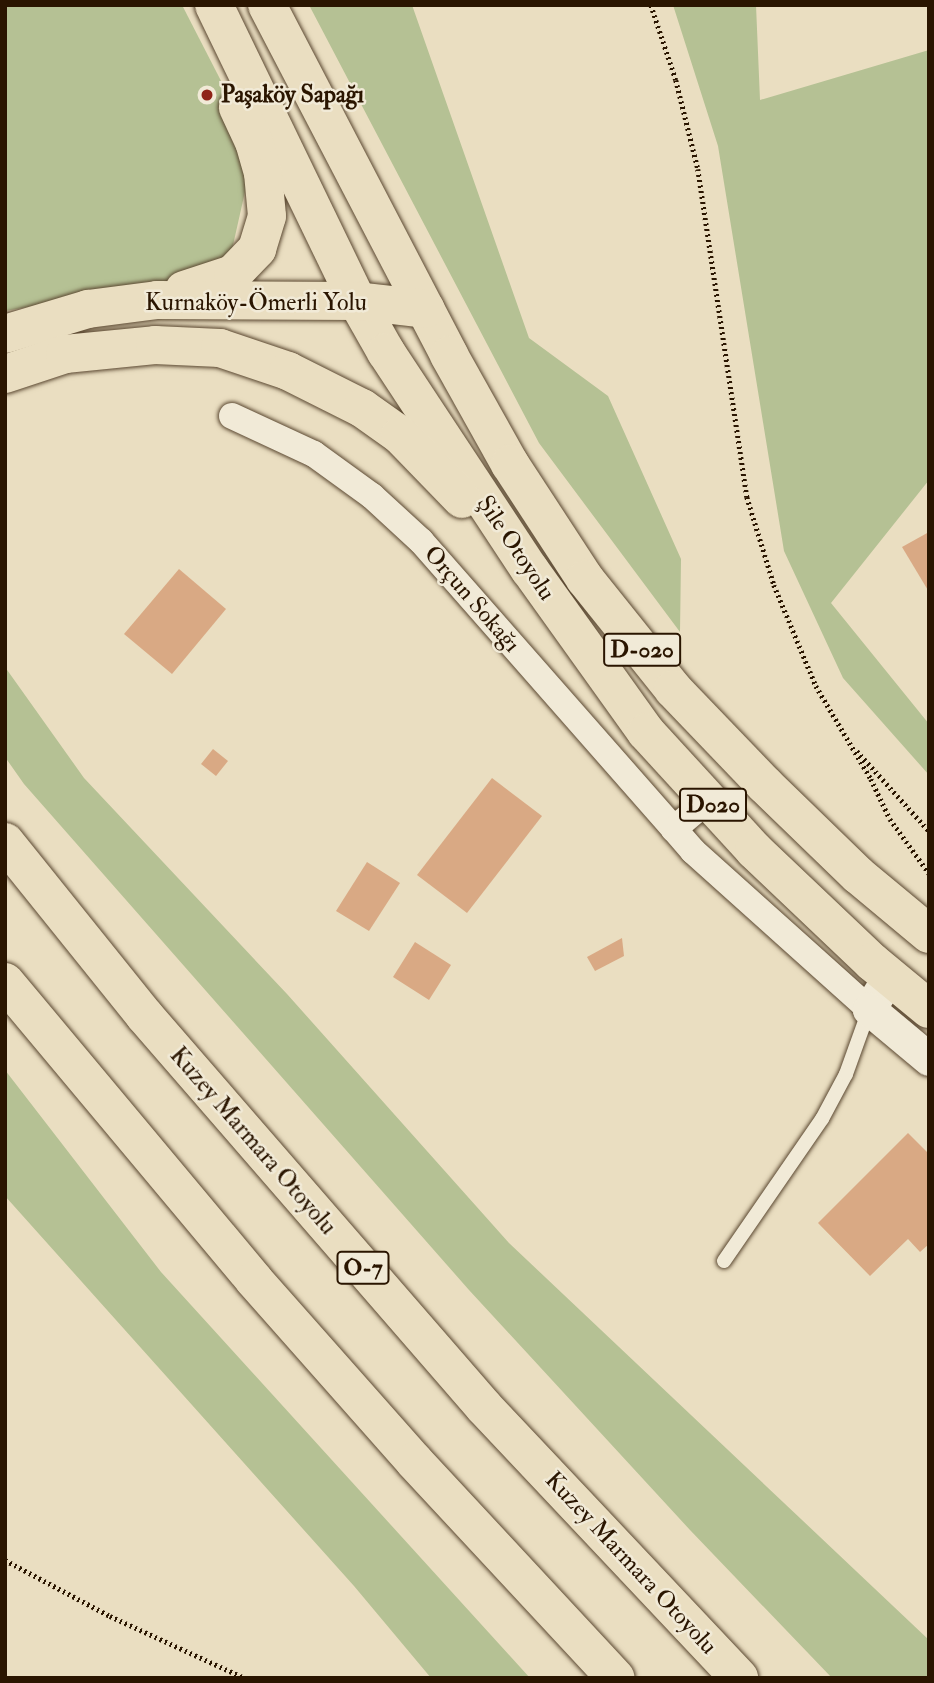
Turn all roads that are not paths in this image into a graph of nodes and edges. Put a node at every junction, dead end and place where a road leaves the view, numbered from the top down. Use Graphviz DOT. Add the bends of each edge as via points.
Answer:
graph roads {
  1 [pos="189,5"];
  2 [pos="215,5"];
  3 [pos="267,5"];
  4 [pos="157,300"];
  5 [pos="357,301"];
  6 [pos="426,309"];
  7 [pos="5,334"];
  8 [pos="5,374"];
  9 [pos="232,416"];
  10 [pos="530,570"];
  11 [pos="708,800"];
  12 [pos="674,829"];
  13 [pos="5,842"];
  14 [pos="929,934"];
  15 [pos="889,976"];
  16 [pos="5,982"];
  17 [pos="869,1009"];
  18 [pos="929,1009"];
  19 [pos="929,1059"];
  20 [pos="724,1261"];
  21 [pos="616,1678"];
  22 [pos="738,1678"];
  1 -- 4 [label="highway" via="254,142 263,173 267,216 257,249 233,274"];
  2 -- 5 [label="highway, Şile Otoyolu"];
  3 -- 6 [label="highway, Şile Otoyolu"];
  4 -- 5 [label="highway, Kurnaköy-Ömerli Yolu"];
  4 -- 7 [label="highway, Kurnaköy-Ömerli Yolu" via="88,309"];
  5 -- 6 [label="highway, Kurnaköy-Ömerli Yolu"];
  5 -- 10 [label="highway, Şile Otoyolu"];
  6 -- 14 [label="highway, Şile Otoyolu / D-020" via="510,464 585,579 665,678 764,784 858,875"];
  8 -- 10 [label="highway" via="65,354 155,345 220,348 288,371 362,408 400,435"];
  9 -- 12 [label="street, Orçun Sokağı" via="314,454 372,496 421,541"];
  10 -- 11 [label="highway, Şile Otoyolu / D020" via="646,732"];
  11 -- 12 [label="street"];
  11 -- 15 [label="highway, Şile Otoyolu / D020" via="754,850"];
  12 -- 17 [label="street, Orçun Sokağı"];
  13 -- 22 [label="highway, Kuzey Marmara Otoyolu / O-7" via="144,1015 476,1397"];
  15 -- 17 [label="street"];
  15 -- 18 [label="highway, Şile Otoyolu / D020"];
  16 -- 21 [label="highway" via="254,1280"];
  17 -- 19 [label="street, Orçun Sokağı"];
  17 -- 20 [label="lane" via="846,1074 822,1119"];
}
